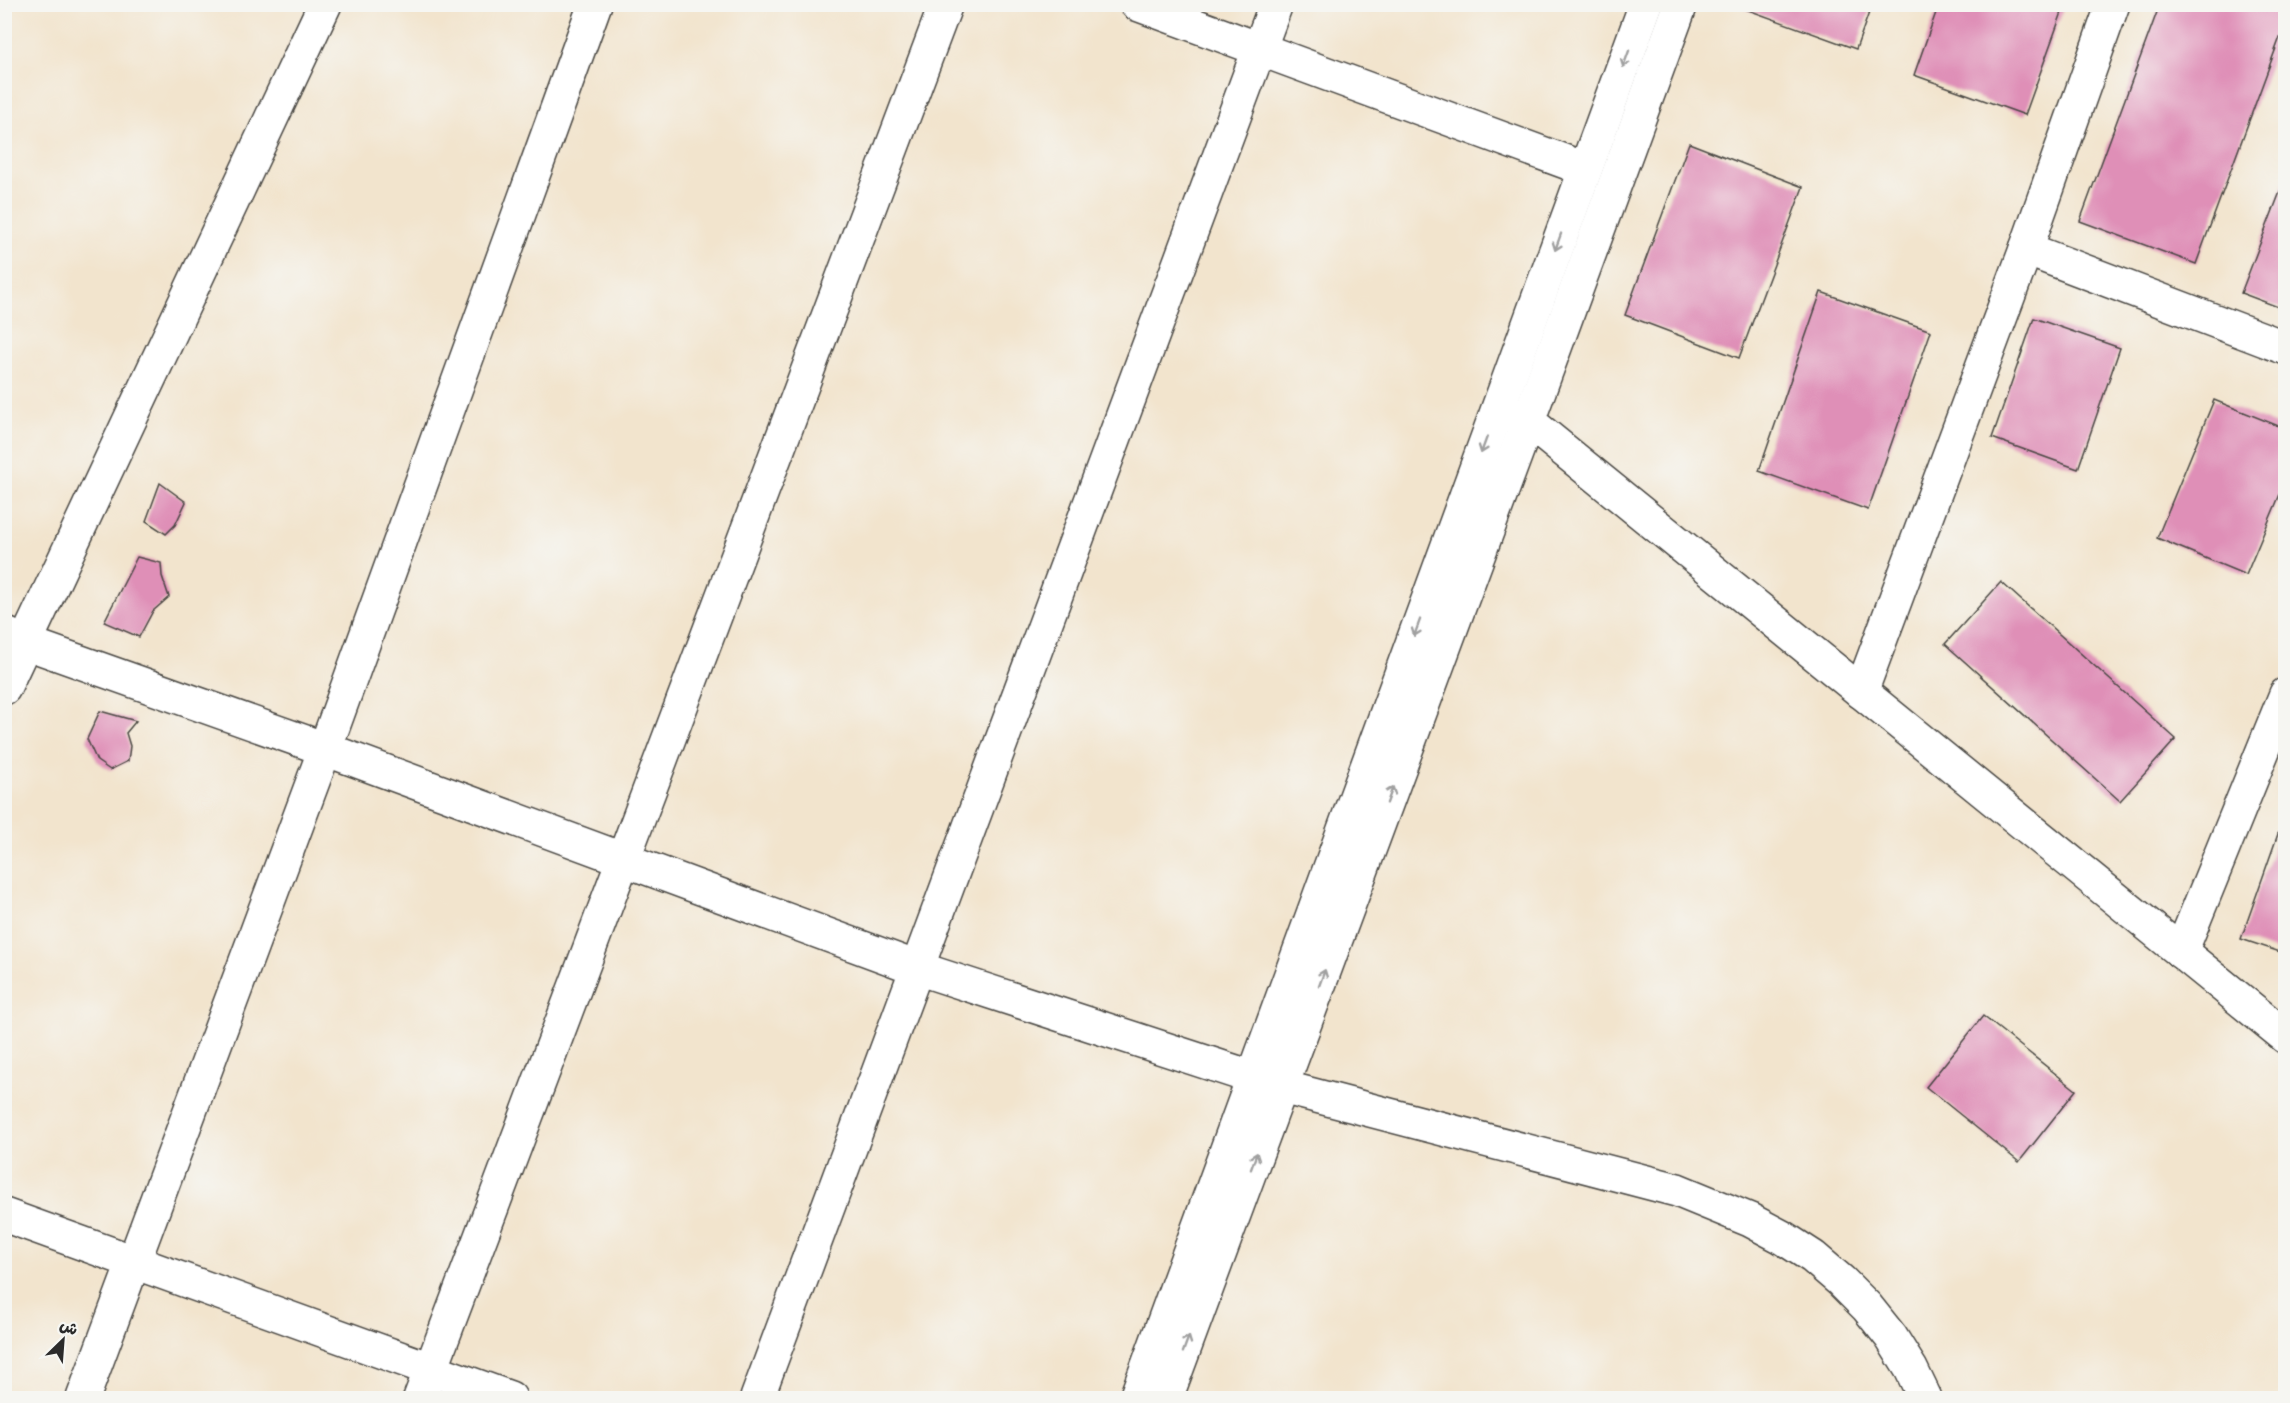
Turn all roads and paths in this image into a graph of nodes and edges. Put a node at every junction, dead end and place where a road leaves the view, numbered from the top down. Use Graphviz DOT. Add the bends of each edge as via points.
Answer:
graph roads {
  1 [pos="325,4"];
  2 [pos="594,4"];
  3 [pos="945,4"];
  4 [pos="1137,4"];
  5 [pos="1275,4"];
  6 [pos="1646,4"];
  7 [pos="1681,4"];
  8 [pos="2113,4"];
  9 [pos="1259,48"];
  10 [pos="1585,169"];
  11 [pos="2026,249"];
  12 [pos="2286,348"];
  13 [pos="1497,408"];
  14 [pos="1528,422"];
  15 [pos="14,637"];
  16 [pos="4,688"];
  17 [pos="1861,692"];
  18 [pos="2286,694"];
  19 [pos="325,749"];
  20 [pos="623,859"];
  21 [pos="2181,952"];
  22 [pos="917,968"];
  23 [pos="2286,1037"];
  24 [pos="1268,1082"];
  25 [pos="4,1215"];
  26 [pos="133,1264"];
  27 [pos="425,1385"];
  28 [pos="83,1398"];
  29 [pos="510,1398"];
  30 [pos="757,1398"];
  31 [pos="1136,1398"];
  32 [pos="1166,1398"];
  33 [pos="1925,1398"];
  1 -- 15 [label="street"];
  2 -- 19 [label="street"];
  3 -- 20 [label="street"];
  4 -- 9 [label="street"];
  5 -- 9 [label="street"];
  6 -- 10 [label="street, one-way"];
  7 -- 14 [label="street"];
  8 -- 11 [label="street"];
  9 -- 10 [label="street"];
  9 -- 22 [label="street"];
  10 -- 13 [label="street, one-way"];
  11 -- 12 [label="street"];
  11 -- 17 [label="street"];
  13 -- 14 [label="street"];
  13 -- 24 [label="street, one-way"];
  14 -- 17 [label="street"];
  24 -- 14 [label="street, one-way"];
  15 -- 16 [label="street"];
  15 -- 19 [label="street"];
  17 -- 21 [label="street"];
  18 -- 21 [label="street"];
  19 -- 20 [label="street"];
  19 -- 26 [label="street"];
  20 -- 22 [label="street"];
  20 -- 27 [label="street"];
  21 -- 23 [label="street"];
  22 -- 24 [label="street"];
  22 -- 30 [label="street"];
  24 -- 31 [label="street"];
  32 -- 24 [label="street, one-way"];
  24 -- 33 [label="street" via="1677,1190 1750,1220 1813,1257 1854,1294 1891,1337"];
  25 -- 26 [label="street"];
  26 -- 27 [label="street"];
  26 -- 28 [label="street"];
  27 -- 29 [label="street"];
}
